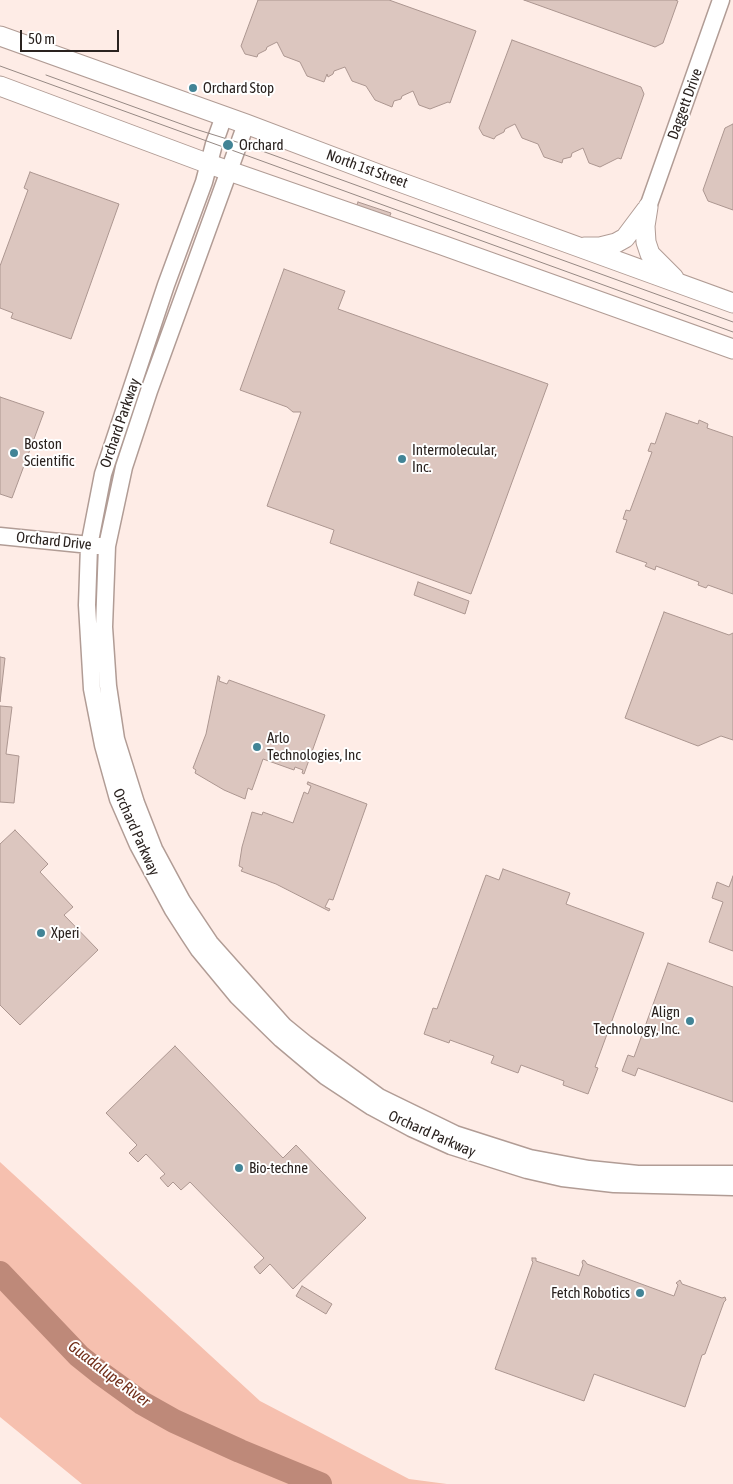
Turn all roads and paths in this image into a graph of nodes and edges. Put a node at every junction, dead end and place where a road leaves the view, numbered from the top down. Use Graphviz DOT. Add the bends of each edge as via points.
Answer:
graph roads {
  1 [pos="721,0"];
  2 [pos="0,36"];
  3 [pos="0,86"];
  4 [pos="224,116"];
  5 [pos="246,124"];
  6 [pos="209,164"];
  7 [pos="230,171"];
  8 [pos="648,207"];
  9 [pos="577,247"];
  10 [pos="166,285"];
  11 [pos="683,285"];
  12 [pos="185,292"];
  13 [pos="733,303"];
  14 [pos="733,349"];
  15 [pos="132,386"];
  16 [pos="149,391"];
  17 [pos="0,536"];
  18 [pos="89,546"];
  19 [pos="107,546"];
  20 [pos="108,686"];
  21 [pos="92,689"];
  22 [pos="138,845"];
  23 [pos="154,849"];
  24 [pos="205,946"];
  25 [pos="733,1174"];
  26 [pos="689,1181"];
  27 [pos="733,1187"];
  1 -- 8 [label="main road, Daggett Drive"];
  2 -- 4 [label="main road, North 1st Street"];
  3 -- 6 [label="main road"];
  4 -- 5 [label="main road, North 1st Street"];
  4 -- 6 [label="main road, Orchard Parkway"];
  5 -- 7 [label="main road, Orchard Parkway"];
  5 -- 9 [label="main road, North 1st Street"];
  6 -- 7 [label="main road"];
  6 -- 10 [label="main road, Orchard Parkway"];
  7 -- 12 [label="main road, Orchard Parkway"];
  7 -- 14 [label="main road"];
  8 -- 9 [label="main road" via="625,238 600,247"];
  8 -- 11 [label="main road" via="645,226 650,254"];
  9 -- 11 [label="main road, North 1st Street"];
  10 -- 12 [label="main road"];
  10 -- 15 [label="main road, Orchard Parkway"];
  11 -- 13 [label="main road, North 1st Street"];
  12 -- 16 [label="main road, Orchard Parkway"];
  15 -- 16 [label="main road"];
  15 -- 18 [label="main road, Orchard Parkway" via="103,474"];
  16 -- 19 [label="main road, Orchard Parkway" via="124,467"];
  17 -- 18 [label="main road, Orchard Drive"];
  18 -- 19 [label="main road, Orchard Drive"];
  18 -- 21 [label="main road, Orchard Parkway" via="87,605"];
  19 -- 20 [label="main road, Orchard Parkway" via="104,628"];
  20 -- 21 [label="main road"];
  20 -- 23 [label="main road, Orchard Parkway" via="116,739"];
  21 -- 22 [label="main road, Orchard Parkway" via="118,799"];
  22 -- 23 [label="main road"];
  22 -- 24 [label="main road, Orchard Parkway" via="173,910"];
  23 -- 24 [label="main road, Orchard Parkway"];
  24 -- 26 [label="main road, Orchard Parkway" via="237,996 281,1039 325,1076 376,1102 411,1128 452,1146 528,1164"];
  25 -- 26 [label="main road, Orchard Parkway"];
  26 -- 27 [label="main road, Orchard Parkway"];
}
